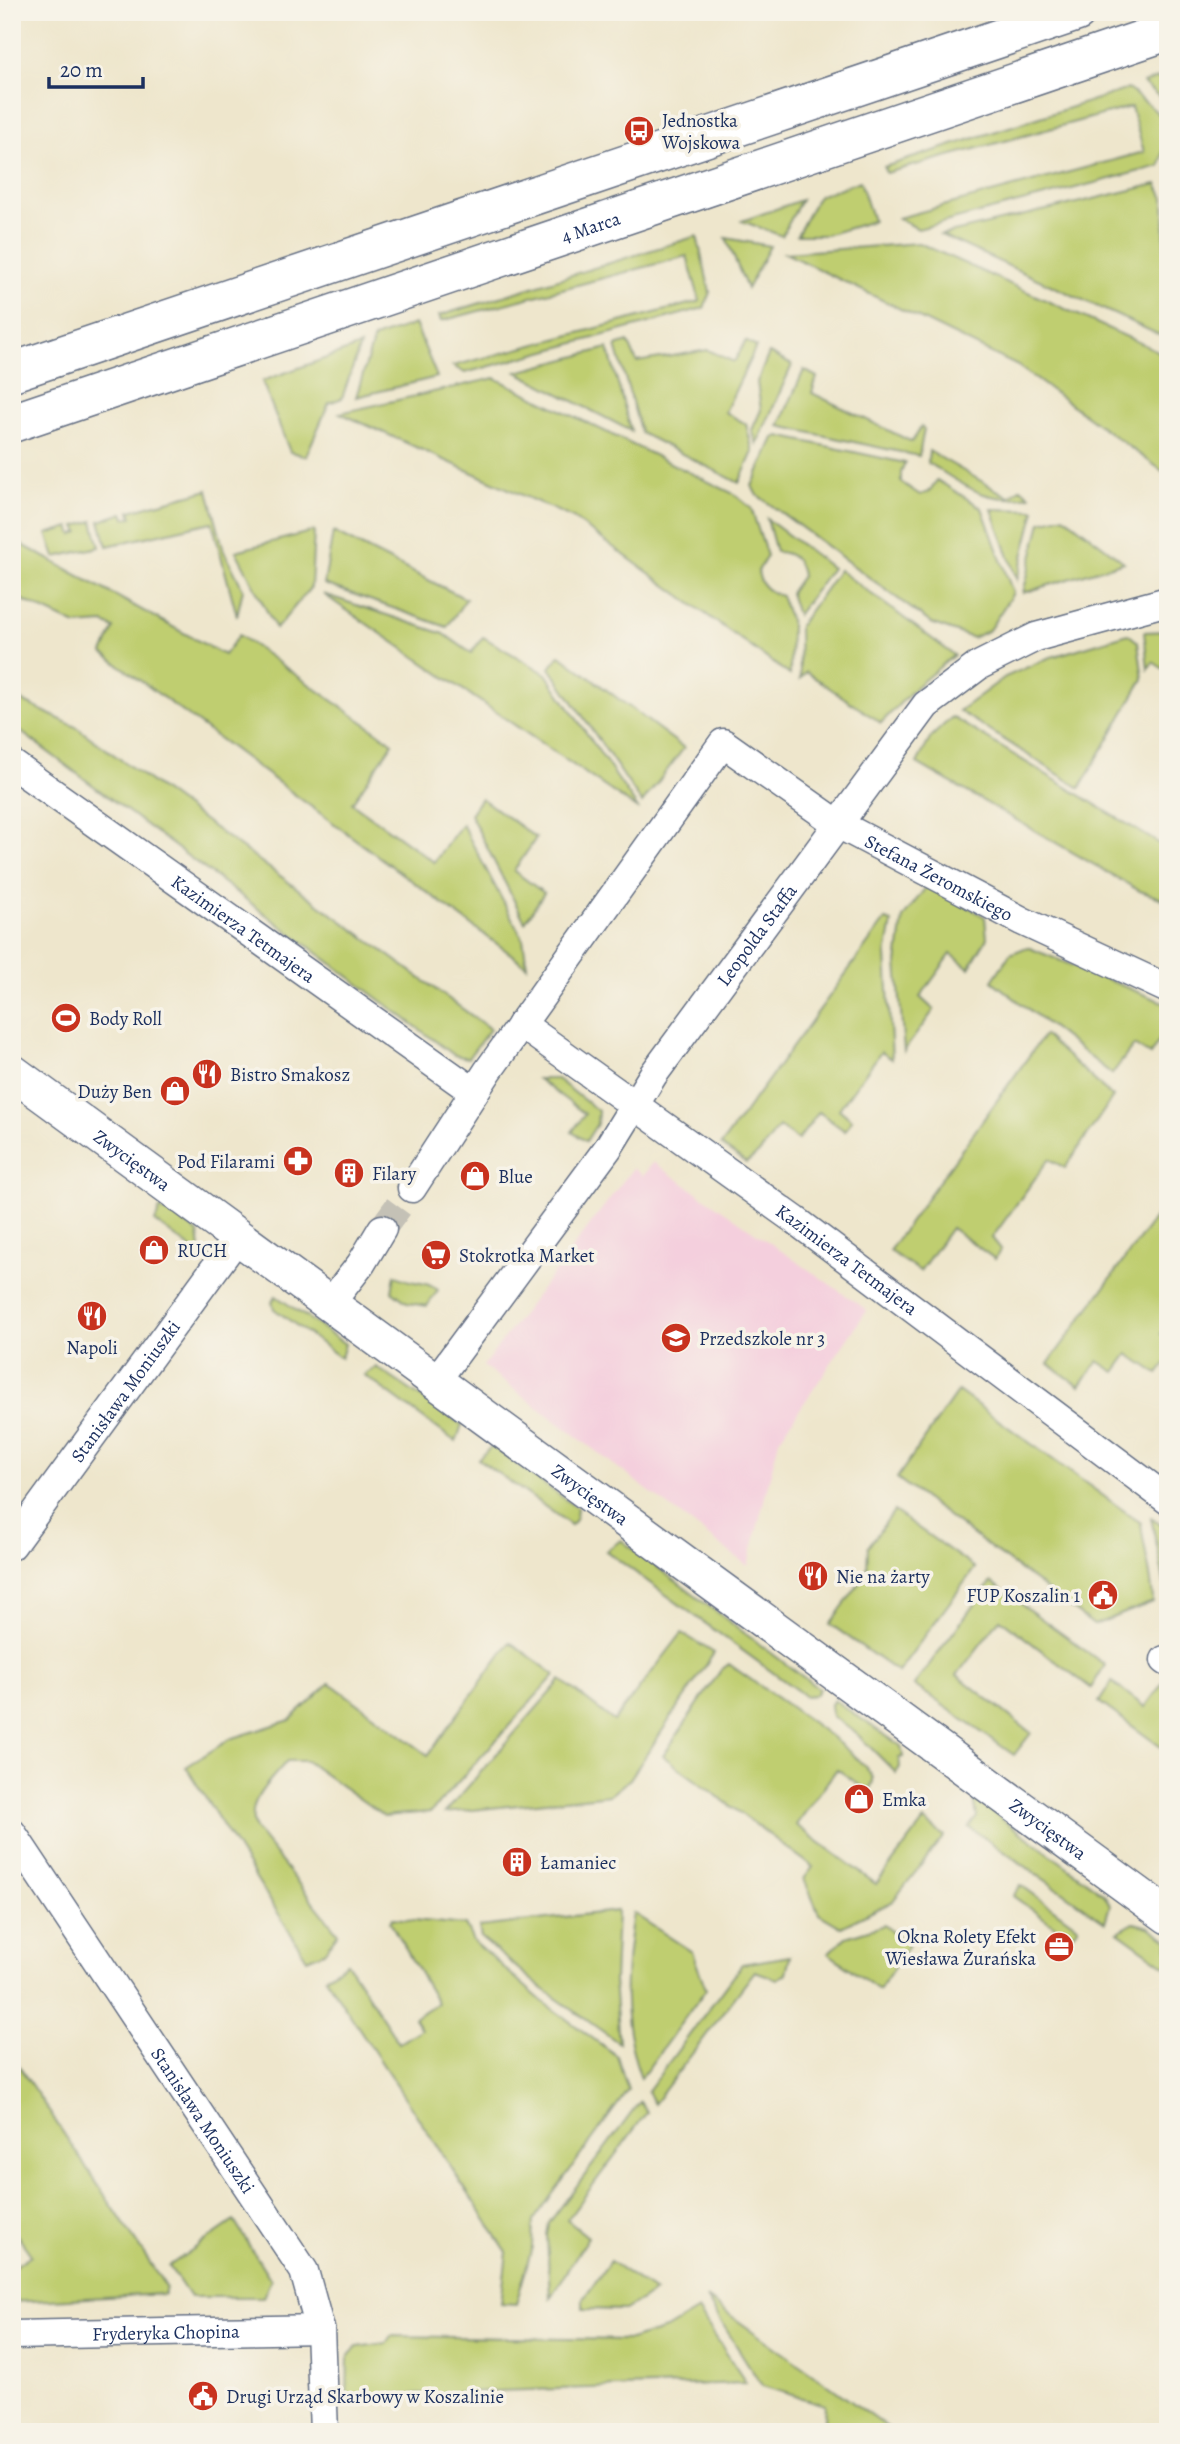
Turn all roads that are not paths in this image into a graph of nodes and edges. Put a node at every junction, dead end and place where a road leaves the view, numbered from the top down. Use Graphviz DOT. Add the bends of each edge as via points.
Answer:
graph roads {
  1 [pos="1077,12"];
  2 [pos="1168,31"];
  3 [pos="12,372"];
  4 [pos="12,423"];
  5 [pos="1168,601"];
  6 [pos="12,764"];
  7 [pos="838,824"];
  8 [pos="1168,989"];
  9 [pos="522,1024"];
  10 [pos="12,1072"];
  11 [pos="474,1092"];
  12 [pos="634,1105"];
  13 [pos="412,1188"];
  14 [pos="382,1229"];
  15 [pos="237,1238"];
  16 [pos="329,1305"];
  17 [pos="435,1382"];
  18 [pos="1168,1500"];
  19 [pos="12,1545"];
  20 [pos="12,1833"];
  21 [pos="20,1863"];
  22 [pos="1168,1916"];
  23 [pos="320,2329"];
  24 [pos="12,2335"];
  25 [pos="324,2432"];
  1 -- 3 [label="main road"];
  2 -- 4 [label="main road, 4 Marca"];
  5 -- 7 [label="street, Leopolda Staffa" via="1036,637 978,666 926,705"];
  6 -- 11 [label="street, Kazimierza Tetmajera"];
  7 -- 8 [label="street, Stefana Żeromskiego" via="1022,921"];
  7 -- 9 [label="street, Stefana Żeromskiego" via="723,743"];
  7 -- 12 [label="street, Leopolda Staffa"];
  9 -- 11 [label="street"];
  9 -- 12 [label="street, Kazimierza Tetmajera"];
  10 -- 15 [label="street, Zwycięstwa"];
  11 -- 13 [label="street"];
  12 -- 17 [label="street, Leopolda Staffa" via="608,1148"];
  12 -- 18 [label="street, Kazimierza Tetmajera"];
  14 -- 16 [label="street"];
  15 -- 16 [label="street, Zwycięstwa"];
  15 -- 19 [label="street, Stanisława Moniuszki"];
  16 -- 17 [label="street, Zwycięstwa"];
  17 -- 22 [label="street, Zwycięstwa"];
  20 -- 21 [label="street, Stanisława Moniuszki"];
  21 -- 23 [label="street, Stanisława Moniuszki" via="295,2253 311,2290"];
  23 -- 24 [label="street, Fryderyka Chopina"];
  23 -- 25 [label="street, Stanisława Moniuszki"];
}
